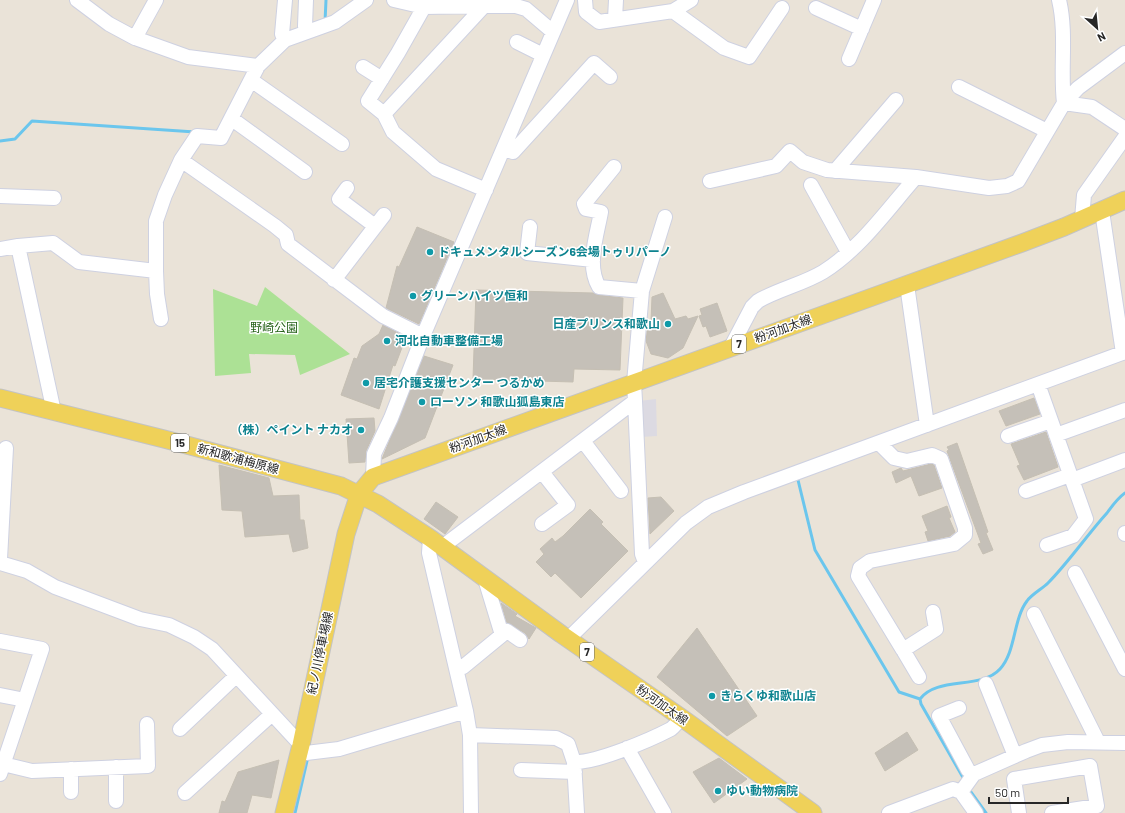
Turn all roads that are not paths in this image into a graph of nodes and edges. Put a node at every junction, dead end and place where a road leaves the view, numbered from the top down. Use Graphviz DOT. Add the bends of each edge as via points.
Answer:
graph roads {
  1 [pos="77,0"];
  2 [pos="156,0"];
  3 [pos="285,0"];
  4 [pos="306,0"];
  5 [pos="366,0"];
  6 [pos="394,0"];
  7 [pos="567,0"];
  8 [pos="585,0"];
  9 [pos="616,0"];
  10 [pos="691,0"];
  11 [pos="874,0"];
  12 [pos="1059,0"];
  13 [pos="430,5"];
  14 [pos="484,6"];
  15 [pos="782,8"];
  16 [pos="816,8"];
  17 [pos="673,11"];
  18 [pos="616,19"];
  19 [pos="306,29"];
  20 [pos="862,29"];
  21 [pos="553,32"];
  22 [pos="284,37"];
  23 [pos="135,38"];
  24 [pos="517,42"];
  25 [pos="543,55"];
  26 [pos="1124,55"];
  27 [pos="849,58"];
  28 [pos="255,66"];
  29 [pos="363,67"];
  30 [pos="610,77"];
  31 [pos="382,79"];
  32 [pos="251,80"];
  33 [pos="959,87"];
  34 [pos="896,100"];
  35 [pos="1064,103"];
  36 [pos="384,114"];
  37 [pos="232,119"];
  38 [pos="1125,129"];
  39 [pos="1047,131"];
  40 [pos="1125,137"];
  41 [pos="342,144"];
  42 [pos="504,149"];
  43 [pos="181,160"];
  44 [pos="614,167"];
  45 [pos="835,171"];
  46 [pos="305,172"];
  47 [pos="916,177"];
  48 [pos="710,181"];
  49 [pos="811,185"];
  50 [pos="347,188"];
  51 [pos="486,190"];
  52 [pos="0,196"];
  53 [pos="54,198"];
  54 [pos="1125,200"];
  55 [pos="1102,211"];
  56 [pos="384,215"];
  57 [pos="665,217"];
  58 [pos="1082,219"];
  59 [pos="375,226"];
  60 [pos="530,227"];
  61 [pos="18,246"];
  62 [pos="0,249"];
  63 [pos="848,252"];
  64 [pos="593,260"];
  65 [pos="156,270"];
  66 [pos="334,280"];
  67 [pos="907,285"];
  68 [pos="642,291"];
  69 [pos="161,319"];
  70 [pos="423,336"];
  71 [pos="731,347"];
  72 [pos="1124,352"];
  73 [pos="634,383"];
  74 [pos="1038,384"];
  75 [pos="0,398"];
  76 [pos="635,401"];
  77 [pos="1125,410"];
  78 [pos="54,412"];
  79 [pos="1051,421"];
  80 [pos="927,425"];
  81 [pos="1056,435"];
  82 [pos="1008,436"];
  83 [pos="583,441"];
  84 [pos="879,444"];
  85 [pos="6,448"];
  86 [pos="1125,460"];
  87 [pos="542,472"];
  88 [pos="373,477"];
  89 [pos="1071,478"];
  90 [pos="621,491"];
  91 [pos="1026,491"];
  92 [pos="359,494"];
  93 [pos="542,524"];
  94 [pos="436,543"];
  95 [pos="1047,545"];
  96 [pos="0,559"];
  97 [pos="0,562"];
  98 [pos="645,562"];
  99 [pos="1075,573"];
  100 [pos="485,579"];
  101 [pos="932,612"];
  102 [pos="1034,614"];
  103 [pos="502,634"];
  104 [pos="568,639"];
  105 [pos="520,640"];
  106 [pos="0,641"];
  107 [pos="1121,649"];
  108 [pos="903,650"];
  109 [pos="456,668"];
  110 [pos="1125,669"];
  111 [pos="236,676"];
  112 [pos="919,677"];
  113 [pos="986,684"];
  114 [pos="0,695"];
  115 [pos="25,700"];
  116 [pos="959,708"];
  117 [pos="466,711"];
  118 [pos="272,714"];
  119 [pos="682,718"];
  120 [pos="147,724"];
  121 [pos="180,729"];
  122 [pos="470,735"];
  123 [pos="1098,742"];
  124 [pos="1125,743"];
  125 [pos="627,748"];
  126 [pos="299,749"];
  127 [pos="1015,756"];
  128 [pos="3,761"];
  129 [pos="574,767"];
  130 [pos="116,768"];
  131 [pos="71,769"];
  132 [pos="521,770"];
  133 [pos="967,783"];
  134 [pos="71,792"];
  135 [pos="185,793"];
  136 [pos="116,802"];
  137 [pos="284,813"];
  138 [pos="471,813"];
  139 [pos="577,813"];
  140 [pos="664,813"];
  141 [pos="813,813"];
  142 [pos="889,813"];
  143 [pos="976,813"];
  144 [pos="1019,813"];
  145 [pos="1052,813"];
  1 -- 23 [label="street" via="109,24"];
  2 -- 23 [label="street"];
  3 -- 22 [label="street"];
  4 -- 19 [label="street"];
  5 -- 19 [label="street" via="335,22"];
  6 -- 13 [label="street"];
  7 -- 21 [label="street"];
  8 -- 18 [label="street" via="586,12 599,22"];
  9 -- 18 [label="street"];
  10 -- 17 [label="street"];
  11 -- 20 [label="street"];
  12 -- 35 [label="street" via="1063,33"];
  13 -- 14 [label="street"];
  13 -- 31 [label="street"];
  14 -- 21 [label="street" via="516,6 526,9"];
  14 -- 36 [label="street"];
  15 -- 17 [label="street" via="749,57 724,48"];
  16 -- 20 [label="street"];
  17 -- 18 [label="street"];
  19 -- 22 [label="street"];
  20 -- 27 [label="street"];
  21 -- 25 [label="street"];
  22 -- 28 [label="street"];
  23 -- 28 [label="street" via="188,57"];
  24 -- 25 [label="street"];
  25 -- 42 [label="street"];
  26 -- 35 [label="street" via="1078,88"];
  28 -- 32 [label="street"];
  29 -- 31 [label="street"];
  30 -- 42 [label="street" via="594,63 513,152"];
  31 -- 36 [label="street" via="368,101"];
  32 -- 37 [label="street"];
  32 -- 41 [label="street"];
  33 -- 39 [label="street"];
  34 -- 45 [label="street"];
  35 -- 38 [label="street" via="1092,107"];
  35 -- 39 [label="street"];
  36 -- 51 [label="street" via="393,132 436,169"];
  37 -- 43 [label="street" via="221,138 197,136"];
  37 -- 46 [label="street"];
  39 -- 47 [label="street" via="1018,181 1007,186 989,188"];
  40 -- 58 [label="street" via="1084,194"];
  42 -- 51 [label="street"];
  43 -- 65 [label="street" via="156,221"];
  43 -- 66 [label="street" via="286,235 288,244"];
  44 -- 64 [label="street" via="584,204 586,209 601,212"];
  45 -- 47 [label="street"];
  45 -- 48 [label="street" via="803,162 790,151 776,166"];
  47 -- 63 [label="street"];
  49 -- 63 [label="street"];
  50 -- 59 [label="street" via="339,199"];
  51 -- 70 [label="street"];
  52 -- 53 [label="street"];
  54 -- 55 [label="main road, 粉河加太線 / 7"];
  55 -- 58 [label="main road, 粉河加太線 / 7"];
  55 -- 72 [label="street"];
  56 -- 59 [label="street"];
  57 -- 68 [label="street"];
  58 -- 67 [label="main road, 粉河加太線 / 7"];
  59 -- 66 [label="street"];
  60 -- 64 [label="street" via="527,253"];
  61 -- 62 [label="street"];
  61 -- 65 [label="street" via="53,242 79,262"];
  61 -- 78 [label="street"];
  63 -- 71 [label="street" via="822,272 758,301 752,307"];
  64 -- 68 [label="street" via="595,280 599,287"];
  65 -- 69 [label="street" via="156,294"];
  66 -- 70 [label="street" via="383,316"];
  67 -- 71 [label="main road, 粉河加太線 / 7"];
  67 -- 80 [label="street"];
  68 -- 73 [label="street"];
  70 -- 88 [label="street" via="374,454"];
  71 -- 73 [label="main road, 粉河加太線 / 7"];
  72 -- 74 [label="street"];
  73 -- 76 [label="street"];
  73 -- 88 [label="main road, 粉河加太線 / 7"];
  74 -- 79 [label="street"];
  74 -- 80 [label="street"];
  75 -- 78 [label="main road, 新和歌浦梅原線 / 15"];
  76 -- 83 [label="street"];
  76 -- 98 [label="street" via="642,554"];
  77 -- 81 [label="street"];
  78 -- 92 [label="main road, 新和歌浦梅原線 / 15" via="341,486"];
  79 -- 81 [label="street"];
  79 -- 82 [label="street"];
  80 -- 84 [label="street"];
  81 -- 89 [label="street"];
  83 -- 87 [label="street"];
  83 -- 90 [label="street"];
  84 -- 98 [label="street" via="708,507 686,523"];
  84 -- 108 [label="street" via="894,458 907,461 932,455 941,459 965,528 965,535 954,544 870,561 860,568 858,576"];
  85 -- 96 [label="street"];
  86 -- 89 [label="street"];
  87 -- 93 [label="street" via="568,505"];
  87 -- 94 [label="street"];
  88 -- 92 [label="main road"];
  89 -- 91 [label="street"];
  89 -- 95 [label="street" via="1086,518 1073,536"];
  92 -- 94 [label="main road, 粉河加太線 / 7"];
  92 -- 126 [label="main road, 紀ノ川停車場線" via="346,534"];
  94 -- 100 [label="main road, 粉河加太線 / 7"];
  94 -- 109 [label="street" via="429,553"];
  97 -- 111 [label="street" via="27,571 56,587 140,618 169,625 194,637 212,649"];
  98 -- 104 [label="street"];
  99 -- 107 [label="street"];
  100 -- 103 [label="street"];
  100 -- 104 [label="main road, 粉河加太線 / 7"];
  101 -- 108 [label="street" via="936,629"];
  102 -- 123 [label="street"];
  103 -- 105 [label="street" via="507,631"];
  103 -- 109 [label="street" via="463,667"];
  104 -- 119 [label="main road, 粉河加太線 / 7"];
  106 -- 115 [label="street" via="42,649"];
  107 -- 110 [label="street"];
  108 -- 112 [label="street"];
  109 -- 117 [label="street"];
  111 -- 118 [label="street"];
  111 -- 121 [label="street"];
  113 -- 127 [label="street"];
  114 -- 115 [label="street"];
  115 -- 128 [label="street"];
  116 -- 133 [label="street" via="939,716 968,770"];
  117 -- 122 [label="street"];
  117 -- 126 [label="street" via="339,749"];
  118 -- 126 [label="street"];
  118 -- 135 [label="street"];
  119 -- 125 [label="street" via="672,728"];
  119 -- 141 [label="main road, 粉河加太線 / 7"];
  120 -- 130 [label="street" via="148,766"];
  122 -- 129 [label="street" via="556,738 568,744"];
  122 -- 138 [label="street"];
  123 -- 124 [label="street"];
  123 -- 127 [label="street" via="1042,745"];
  125 -- 129 [label="street"];
  125 -- 140 [label="street"];
  126 -- 137 [label="main road, 紀ノ川停車場線"];
  127 -- 133 [label="street"];
  128 -- 131 [label="street" via="32,771"];
  129 -- 132 [label="street"];
  129 -- 139 [label="street"];
  130 -- 131 [label="street"];
  130 -- 136 [label="street"];
  131 -- 134 [label="street"];
  133 -- 142 [label="street"];
  133 -- 143 [label="street"];
  144 -- 145 [label="street" via="1014,779 1090,766 1097,806"];
}
